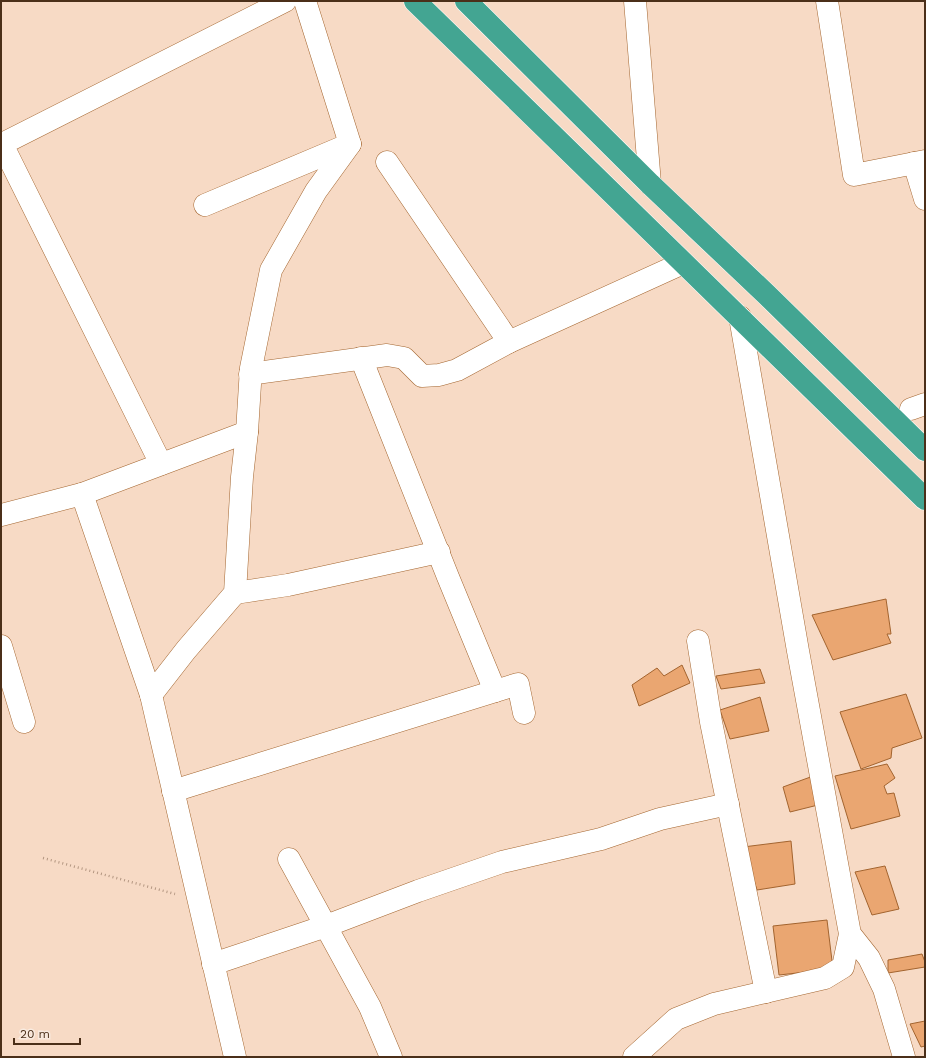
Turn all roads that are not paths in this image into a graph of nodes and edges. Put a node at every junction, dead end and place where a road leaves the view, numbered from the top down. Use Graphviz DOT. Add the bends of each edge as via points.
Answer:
graph roads {
  1 [pos="285,1"];
  2 [pos="305,1"];
  3 [pos="415,1"];
  4 [pos="466,1"];
  5 [pos="635,1"];
  6 [pos="827,1"];
  7 [pos="350,144"];
  8 [pos="387,162"];
  9 [pos="919,162"];
  10 [pos="650,184"];
  11 [pos="925,199"];
  12 [pos="205,205"];
  13 [pos="683,263"];
  14 [pos="740,317"];
  15 [pos="509,342"];
  16 [pos="361,358"];
  17 [pos="250,374"];
  18 [pos="247,432"];
  19 [pos="925,450"];
  20 [pos="161,464"];
  21 [pos="82,494"];
  22 [pos="925,499"];
  23 [pos="3,511"];
  24 [pos="439,552"];
  25 [pos="235,593"];
  26 [pos="698,641"];
  27 [pos="1,646"];
  28 [pos="495,691"];
  29 [pos="151,695"];
  30 [pos="524,713"];
  31 [pos="24,722"];
  32 [pos="173,791"];
  33 [pos="728,804"];
  34 [pos="289,859"];
  35 [pos="326,926"];
  36 [pos="850,934"];
  37 [pos="213,964"];
  38 [pos="766,992"];
  39 [pos="643,1054"];
  40 [pos="235,1057"];
  41 [pos="391,1057"];
  42 [pos="904,1057"];
  1 -- 20 [label="street" via="2,144"];
  2 -- 7 [label="street"];
  3 -- 13 [label="highway"];
  4 -- 10 [label="highway"];
  5 -- 10 [label="street"];
  6 -- 9 [label="street" via="854,175"];
  7 -- 12 [label="street"];
  7 -- 17 [label="street" via="316,191 271,270"];
  8 -- 15 [label="street"];
  9 -- 11 [label="street"];
  10 -- 19 [label="highway"];
  13 -- 14 [label="highway"];
  13 -- 15 [label="street"];
  14 -- 22 [label="highway"];
  14 -- 36 [label="street"];
  15 -- 16 [label="street" via="457,370 439,376 422,376 404,358 387,355"];
  16 -- 17 [label="street"];
  16 -- 24 [label="street"];
  17 -- 18 [label="street"];
  18 -- 20 [label="street"];
  18 -- 25 [label="street"];
  20 -- 21 [label="street"];
  21 -- 23 [label="street"];
  21 -- 29 [label="street"];
  24 -- 25 [label="street" via="288,585"];
  24 -- 28 [label="street"];
  25 -- 29 [label="street"];
  26 -- 33 [label="street"];
  27 -- 31 [label="street"];
  28 -- 30 [label="street" via="518,684"];
  28 -- 32 [label="street"];
  29 -- 32 [label="street"];
  32 -- 37 [label="street"];
  33 -- 35 [label="street" via="660,819 601,839 502,862"];
  33 -- 38 [label="street"];
  34 -- 35 [label="street"];
  35 -- 37 [label="street"];
  35 -- 41 [label="street" via="370,1007"];
  36 -- 38 [label="street" via="843,967 825,978"];
  36 -- 42 [label="street" via="869,958 884,989"];
  37 -- 40 [label="street"];
  38 -- 39 [label="street" via="714,1004 676,1019"];
}
